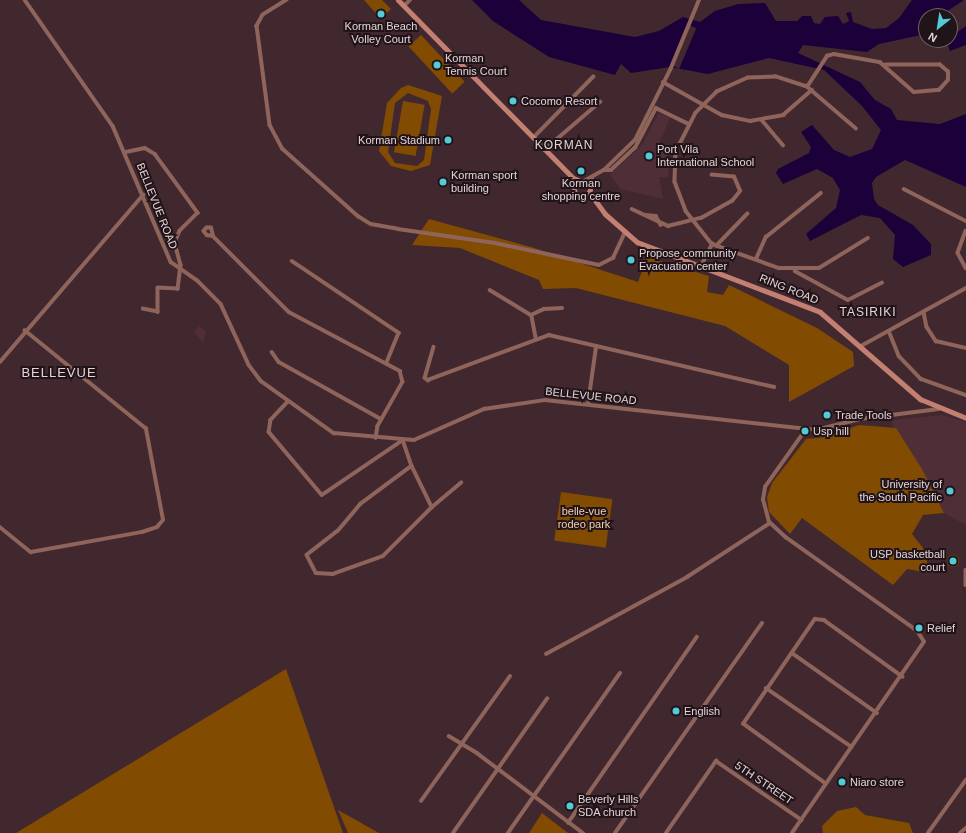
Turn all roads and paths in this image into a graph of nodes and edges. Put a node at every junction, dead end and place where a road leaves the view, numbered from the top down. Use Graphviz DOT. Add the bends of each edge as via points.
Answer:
graph roads {
  1 [pos="25,0"];
  2 [pos="287,0"];
  3 [pos="398,0"];
  4 [pos="410,0"];
  5 [pos="699,0"];
  6 [pos="404,6"];
  7 [pos="886,65"];
  8 [pos="593,77"];
  9 [pos="663,82"];
  10 [pos="807,87"];
  11 [pos="812,90"];
  12 [pos="600,102"];
  13 [pos="702,104"];
  14 [pos="650,109"];
  15 [pos="654,112"];
  16 [pos="762,120"];
  17 [pos="643,123"];
  18 [pos="648,124"];
  19 [pos="689,124"];
  20 [pos="856,129"];
  21 [pos="639,131"];
  22 [pos="644,133"];
  23 [pos="533,138"];
  24 [pos="635,139"];
  25 [pos="640,142"];
  26 [pos="783,145"];
  27 [pos="627,149"];
  28 [pos="544,150"];
  29 [pos="126,152"];
  30 [pos="630,152"];
  31 [pos="604,170"];
  32 [pos="712,175"];
  33 [pos="573,178"];
  34 [pos="592,179"];
  35 [pos="583,181"];
  36 [pos="575,187"];
  37 [pos="589,189"];
  38 [pos="904,189"];
  39 [pos="821,193"];
  40 [pos="143,195"];
  41 [pos="584,196"];
  42 [pos="593,200"];
  43 [pos="632,209"];
  44 [pos="747,214"];
  45 [pos="645,215"];
  46 [pos="694,220"];
  47 [pos="966,221"];
  48 [pos="662,225"];
  49 [pos="966,231"];
  50 [pos="625,232"];
  51 [pos="213,236"];
  52 [pos="868,238"];
  53 [pos="714,245"];
  54 [pos="756,259"];
  55 [pos="292,261"];
  56 [pos="700,266"];
  57 [pos="966,268"];
  58 [pos="180,270"];
  59 [pos="795,271"];
  60 [pos="882,283"];
  61 [pos="966,288"];
  62 [pos="490,290"];
  63 [pos="562,308"];
  64 [pos="143,309"];
  65 [pos="924,312"];
  66 [pos="531,315"];
  67 [pos="25,331"];
  68 [pos="889,331"];
  69 [pos="536,340"];
  70 [pos="861,346"];
  71 [pos="434,347"];
  72 [pos="596,347"];
  73 [pos="966,348"];
  74 [pos="272,352"];
  75 [pos="0,362"];
  76 [pos="386,363"];
  77 [pos="774,387"];
  78 [pos="966,395"];
  79 [pos="288,402"];
  80 [pos="588,404"];
  81 [pos="938,409"];
  82 [pos="966,418"];
  83 [pos="382,419"];
  84 [pos="806,429"];
  85 [pos="376,438"];
  86 [pos="403,440"];
  87 [pos="412,466"];
  88 [pos="461,483"];
  89 [pos="432,507"];
  90 [pos="770,523"];
  91 [pos="0,526"];
  92 [pos="966,570"];
  93 [pos="966,585"];
  94 [pos="762,623"];
  95 [pos="698,637"];
  96 [pos="792,653"];
  97 [pos="546,654"];
  98 [pos="620,673"];
  99 [pos="510,676"];
  100 [pos="903,677"];
  101 [pos="766,688"];
  102 [pos="547,699"];
  103 [pos="877,713"];
  104 [pos="448,736"];
  105 [pos="463,744"];
  106 [pos="852,747"];
  107 [pos="498,770"];
  108 [pos="966,780"];
  109 [pos="826,784"];
  110 [pos="532,797"];
  111 [pos="421,801"];
  112 [pos="802,820"];
  113 [pos="568,823"];
  114 [pos="966,828"];
  115 [pos="453,833"];
  116 [pos="508,833"];
  117 [pos="583,833"];
  118 [pos="614,833"];
  119 [pos="666,833"];
  120 [pos="793,833"];
  121 [pos="928,833"];
  122 [pos="960,833"];
  1 -- 29 [label="street, BELLEVUE ROAD" via="113,126"];
  2 -- 50 [label="street" via="263,15 257,26 270,125 283,149 358,216 371,224 495,243 599,264 611,260"];
  3 -- 6 [label="main road"];
  4 -- 6 [label="street"];
  5 -- 9 [label="street"];
  6 -- 23 [label="main road"];
  7 -- 7 [label="street" via="936,64 946,70 948,80 939,90 914,92"];
  7 -- 10 [label="street" via="852,56 827,56"];
  8 -- 23 [label="street"];
  9 -- 13 [label="street"];
  9 -- 14 [label="street"];
  10 -- 11 [label="street"];
  10 -- 13 [label="street" via="776,77 757,76 733,82"];
  11 -- 16 [label="street" via="788,112"];
  11 -- 20 [label="street"];
  12 -- 28 [label="street"];
  13 -- 16 [label="street" via="732,118"];
  13 -- 19 [label="street"];
  14 -- 15 [label="street"];
  14 -- 17 [label="street"];
  15 -- 18 [label="street"];
  15 -- 19 [label="street" via="656,108"];
  16 -- 26 [label="street"];
  17 -- 18 [label="street"];
  17 -- 21 [label="street"];
  18 -- 22 [label="street"];
  19 -- 46 [label="street" via="676,152 674,176 680,199"];
  21 -- 22 [label="street"];
  21 -- 24 [label="street"];
  22 -- 25 [label="street"];
  23 -- 28 [label="main road"];
  24 -- 25 [label="street"];
  24 -- 27 [label="street"];
  25 -- 30 [label="street"];
  27 -- 30 [label="street"];
  27 -- 31 [label="street"];
  28 -- 33 [label="main road"];
  29 -- 40 [label="street, BELLEVUE ROAD"];
  29 -- 58 [label="street" via="145,148 155,154 196,207 198,213 180,231 175,243"];
  30 -- 31 [label="street" via="610,170"];
  31 -- 34 [label="street"];
  32 -- 46 [label="street" via="734,178 740,191 728,204"];
  33 -- 35 [label="main road"];
  33 -- 36 [label="main road"];
  34 -- 35 [label="street"];
  34 -- 37 [label="street"];
  35 -- 36 [label="main road"];
  35 -- 37 [label="main road"];
  36 -- 41 [label="main road" via="576,193"];
  37 -- 41 [label="main road"];
  37 -- 42 [label="main road, RING ROAD"];
  38 -- 47 [label="street"];
  39 -- 54 [label="street" via="766,237"];
  40 -- 58 [label="street, BELLEVUE ROAD" via="165,252"];
  40 -- 67 [label="street"];
  41 -- 42 [label="main road, RING ROAD"];
  42 -- 50 [label="main road, RING ROAD"];
  43 -- 45 [label="street"];
  44 -- 53 [label="street"];
  45 -- 48 [label="street"];
  45 -- 48 [label="street" via="656,216"];
  46 -- 48 [label="street" via="675,226"];
  46 -- 53 [label="street"];
  49 -- 57 [label="street" via="958,253"];
  50 -- 56 [label="main road, RING ROAD" via="646,247"];
  51 -- 76 [label="street" via="289,312"];
  52 -- 59 [label="street" via="819,268"];
  53 -- 54 [label="street"];
  53 -- 56 [label="street"];
  54 -- 59 [label="street"];
  55 -- 76 [label="street" via="399,333"];
  56 -- 70 [label="main road, RING ROAD" via="820,312"];
  58 -- 64 [label="street" via="176,290 158,288 158,312"];
  58 -- 79 [label="street, BELLEVUE ROAD" via="197,280 221,304 249,365 265,385"];
  59 -- 60 [label="street" via="842,299 853,300"];
  61 -- 65 [label="street"];
  62 -- 66 [label="street"];
  63 -- 66 [label="street" via="544,309"];
  65 -- 68 [label="street"];
  65 -- 73 [label="street" via="928,331 936,341"];
  66 -- 69 [label="street"];
  67 -- 75 [label="street"];
  67 -- 91 [label="street" via="146,429 163,520 157,527 142,532 31,552"];
  68 -- 70 [label="street"];
  68 -- 78 [label="street" via="899,356 921,379"];
  69 -- 71 [label="street" via="428,380 425,378"];
  69 -- 72 [label="street" via="549,335"];
  70 -- 81 [label="main road, RING ROAD" via="920,399"];
  72 -- 77 [label="street"];
  72 -- 80 [label="street"];
  74 -- 83 [label="street" via="279,362"];
  76 -- 83 [label="street" via="400,371 403,378"];
  79 -- 85 [label="street, BELLEVUE ROAD" via="334,433"];
  79 -- 86 [label="street" via="271,420 269,432 322,495"];
  80 -- 84 [label="street, BELLEVUE ROAD"];
  80 -- 86 [label="street, BELLEVUE ROAD" via="545,400 503,405 479,411 425,437"];
  81 -- 82 [label="main road, RING ROAD"];
  81 -- 84 [label="street, BELLEVUE ROAD"];
  83 -- 85 [label="street"];
  84 -- 90 [label="street" via="764,492"];
  85 -- 86 [label="street, BELLEVUE ROAD"];
  86 -- 87 [label="street"];
  87 -- 89 [label="street"];
  87 -- 89 [label="street" via="361,504 338,531 307,554 312,568 320,575 326,575 383,556"];
  88 -- 89 [label="street"];
  90 -- 97 [label="street" via="687,577"];
  90 -- 100 [label="street" via="786,538 921,634 923,646"];
  92 -- 93 [label="street"];
  94 -- 118 [label="street"];
  95 -- 113 [label="street"];
  96 -- 100 [label="street" via="815,619 824,620"];
  96 -- 101 [label="street"];
  96 -- 103 [label="street"];
  98 -- 110 [label="street"];
  99 -- 105 [label="street"];
  100 -- 103 [label="street"];
  101 -- 106 [label="street"];
  101 -- 109 [label="street" via="743,724"];
  102 -- 107 [label="street"];
  103 -- 106 [label="street"];
  104 -- 105 [label="street"];
  105 -- 107 [label="street"];
  105 -- 111 [label="street"];
  106 -- 109 [label="street"];
  107 -- 110 [label="street"];
  107 -- 115 [label="street"];
  108 -- 121 [label="street"];
  109 -- 112 [label="street"];
  110 -- 113 [label="street"];
  110 -- 116 [label="street"];
  112 -- 119 [label="street, 5TH STREET" via="716,761"];
  112 -- 120 [label="street"];
  113 -- 117 [label="street"];
  114 -- 122 [label="street"];
}
